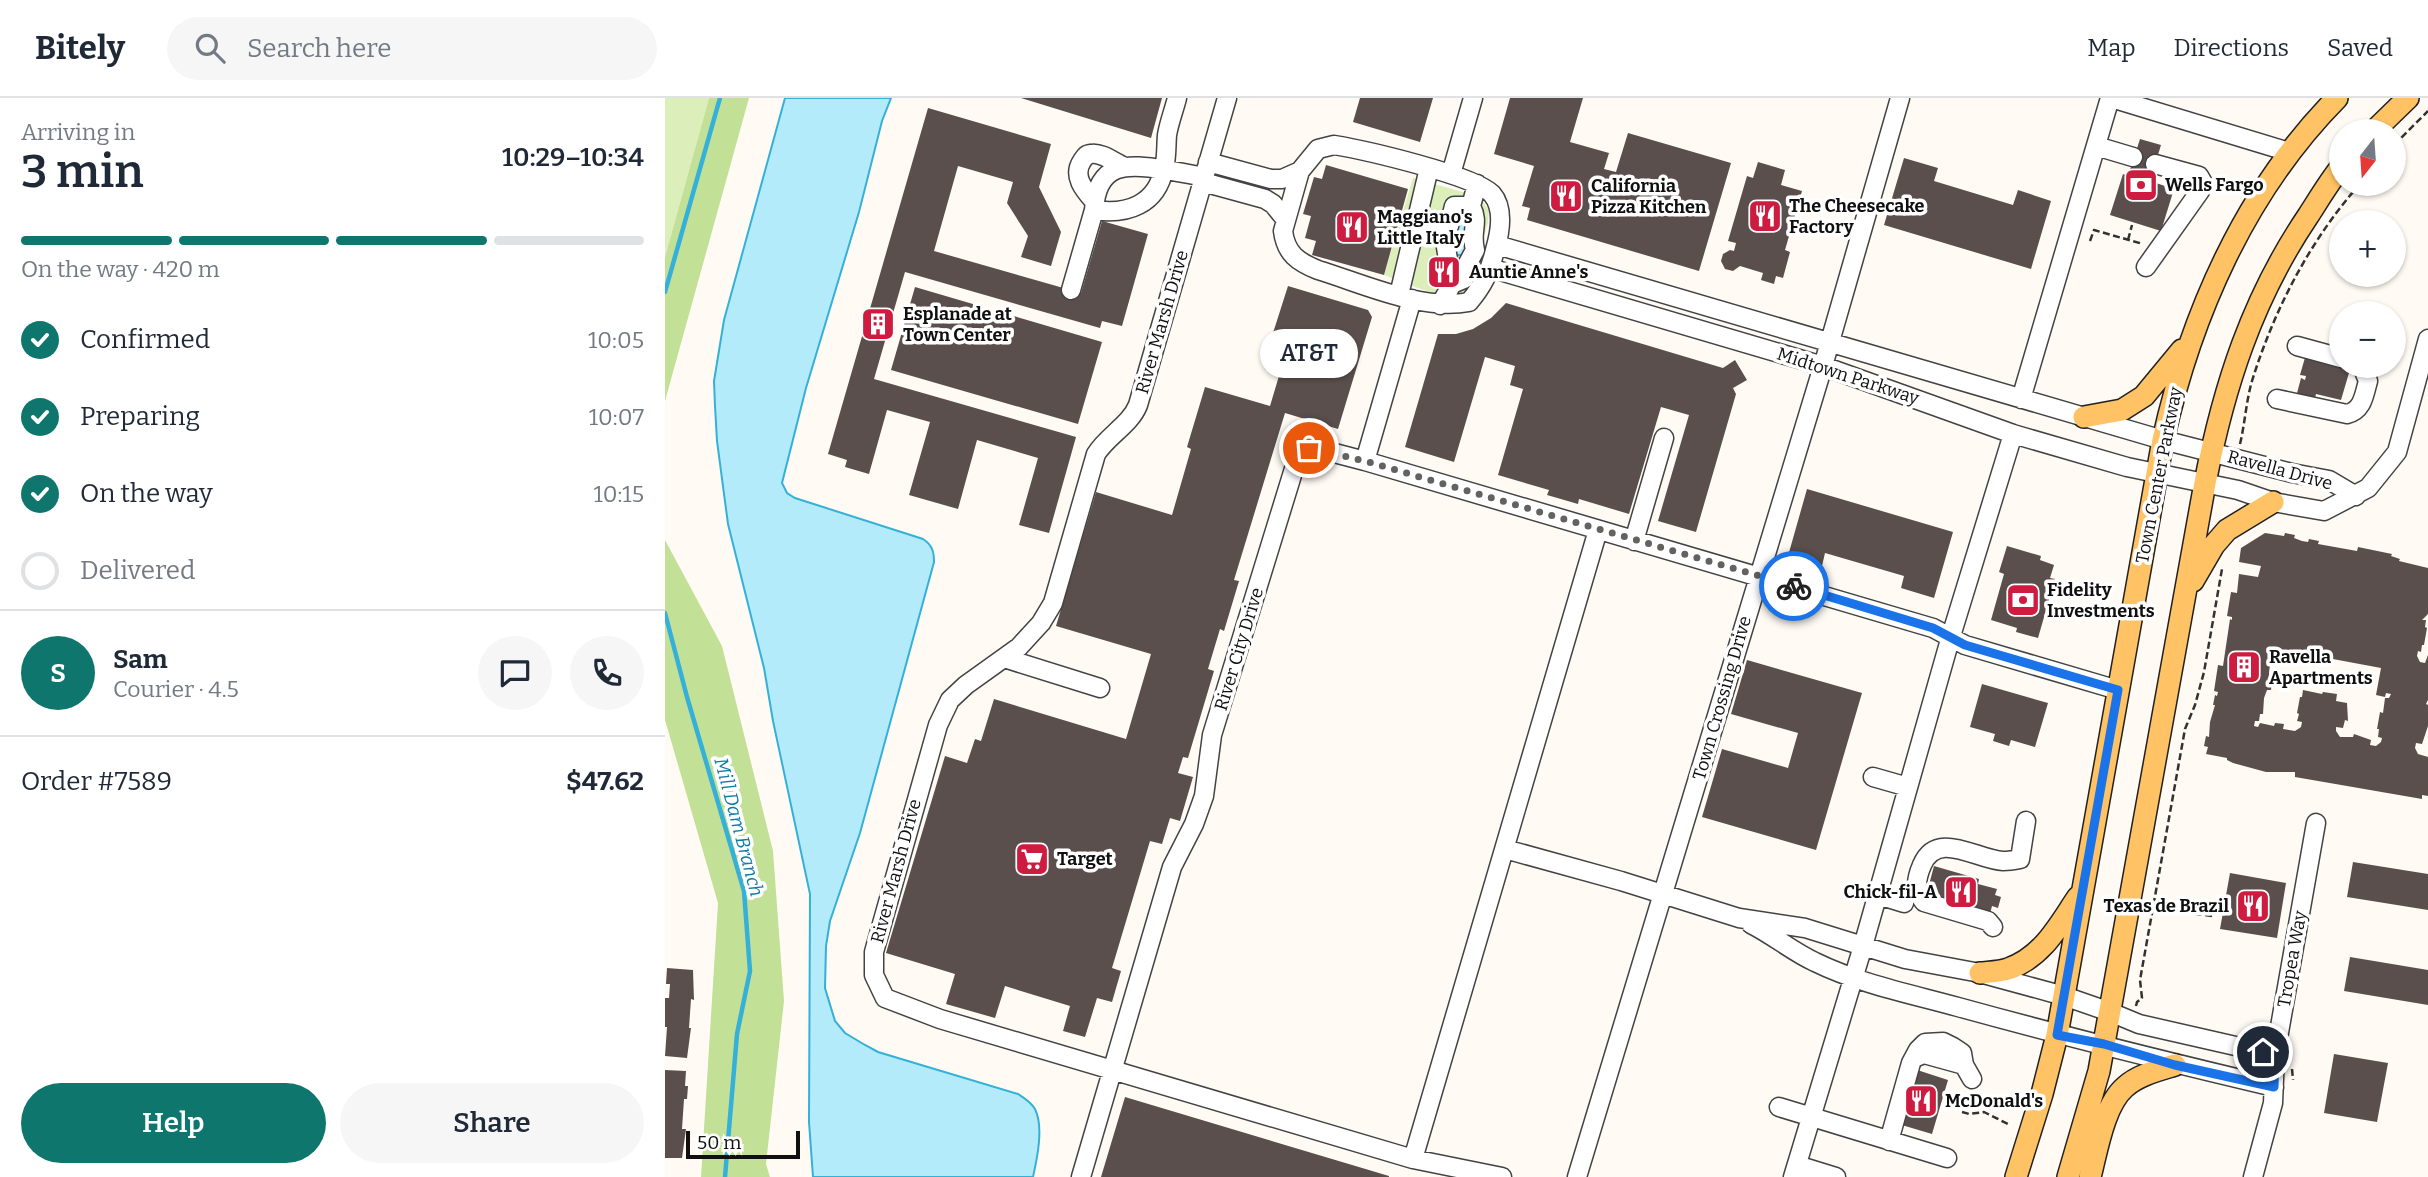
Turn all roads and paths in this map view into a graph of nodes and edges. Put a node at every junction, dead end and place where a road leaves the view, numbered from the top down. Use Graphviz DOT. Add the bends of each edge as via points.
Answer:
graph roads {
  1 [pos="1177,98"];
  2 [pos="1227,98"];
  3 [pos="1473,98"];
  4 [pos="1901,98"];
  5 [pos="2111,98"];
  6 [pos="2337,98"];
  7 [pos="2408,98"];
  8 [pos="2428,111"];
  9 [pos="2386,119"];
  10 [pos="2406,133"];
  11 [pos="2096,146"];
  12 [pos="2289,152"];
  13 [pos="2133,157"];
  14 [pos="1115,162"];
  15 [pos="2155,164"];
  16 [pos="1429,168"];
  17 [pos="1164,170"];
  18 [pos="1300,171"];
  19 [pos="1205,174"];
  20 [pos="1451,174"];
  21 [pos="1477,184"];
  22 [pos="2329,185"];
  23 [pos="2351,196"];
  24 [pos="1090,201"];
  25 [pos="1473,211"];
  26 [pos="1500,217"];
  27 [pos="1286,220"];
  28 [pos="2132,225"];
  29 [pos="1415,226"];
  30 [pos="1447,230"];
  31 [pos="1472,238"];
  32 [pos="2128,240"];
  33 [pos="2091,241"];
  34 [pos="1497,245"];
  35 [pos="2151,246"];
  36 [pos="2146,267"];
  37 [pos="1490,268"];
  38 [pos="1458,281"];
  39 [pos="1482,288"];
  40 [pos="1071,290"];
  41 [pos="1405,297"];
  42 [pos="1440,306"];
  43 [pos="2428,339"];
  44 [pos="2190,341"];
  45 [pos="1830,343"];
  46 [pos="2297,345"];
  47 [pos="2329,354"];
  48 [pos="1823,366"];
  49 [pos="2367,378"];
  50 [pos="2021,399"];
  51 [pos="2277,399"];
  52 [pos="2084,417"];
  53 [pos="2013,433"];
  54 [pos="1664,438"];
  55 [pos="2163,440"];
  56 [pos="2241,441"];
  57 [pos="2211,453"];
  58 [pos="1365,461"];
  59 [pos="2157,475"];
  60 [pos="2205,484"];
  61 [pos="2356,496"];
  62 [pos="2273,502"];
  63 [pos="1598,530"];
  64 [pos="1634,541"];
  65 [pos="2224,562"];
  66 [pos="1758,575"];
  67 [pos="2187,592"];
  68 [pos="1951,636"];
  69 [pos="1004,658"];
  70 [pos="1100,688"];
  71 [pos="2118,690"];
  72 [pos="1873,777"];
  73 [pos="1907,787"];
  74 [pos="2026,821"];
  75 [pos="2316,822"];
  76 [pos="1504,849"];
  77 [pos="2083,889"];
  78 [pos="1663,895"];
  79 [pos="1878,895"];
  80 [pos="1904,902"];
  81 [pos="2153,908"];
  82 [pos="2212,916"];
  83 [pos="1739,918"];
  84 [pos="1993,927"];
  85 [pos="1863,946"];
  86 [pos="1980,973"];
  87 [pos="1853,977"];
  88 [pos="2064,996"];
  89 [pos="2137,1002"];
  90 [pos="2110,1012"];
  91 [pos="2057,1035"];
  92 [pos="2104,1044"];
  93 [pos="2275,1055"];
  94 [pos="2175,1065"];
  95 [pos="2292,1069"];
  96 [pos="1112,1071"];
  97 [pos="1968,1072"];
  98 [pos="2293,1080"];
  99 [pos="2274,1087"];
  100 [pos="1779,1107"];
  101 [pos="1962,1112"];
  102 [pos="1811,1116"];
  103 [pos="2010,1125"];
  104 [pos="1889,1141"];
  105 [pos="1947,1158"];
  106 [pos="1413,1159"];
  107 [pos="1795,1171"];
  108 [pos="1081,1177"];
  109 [pos="1502,1177"];
  110 [pos="1577,1177"];
  111 [pos="1836,1177"];
  112 [pos="2016,1177"];
  113 [pos="2069,1177"];
  114 [pos="2090,1177"];
  115 [pos="2253,1177"];
  1 -- 17 [label="street" via="1167,132"];
  2 -- 19 [label="street, River Marsh Drive"];
  3 -- 20 [label="street"];
  4 -- 45 [label="street, Town Crossing Drive"];
  5 -- 11 [label="street"];
  5 -- 12 [label="street"];
  6 -- 12 [label="main road, Town Center Parkway"];
  7 -- 9 [label="main road"];
  8 -- 10 [label="path"];
  11 -- 13 [label="street"];
  11 -- 50 [label="street"];
  12 -- 44 [label="main road, Town Center Parkway" via="2231,247"];
  14 -- 17 [label="street"];
  14 -- 24 [label="street"];
  14 -- 24 [label="street" via="1094,153 1084,158 1078,173"];
  15 -- 36 [label="street" via="2199,176 2203,183"];
  16 -- 18 [label="street" via="1334,145 1318,149"];
  16 -- 20 [label="street"];
  16 -- 29 [label="street"];
  17 -- 19 [label="street"];
  17 -- 24 [label="street" via="1141,206 1114,213"];
  18 -- 19 [label="street" via="1282,179"];
  18 -- 27 [label="street"];
  19 -- 27 [label="street" via="1273,204"];
  19 -- 69 [label="street, River Marsh Drive" via="1134,415 1096,454 1053,603 1041,623"];
  20 -- 21 [label="street"];
  21 -- 25 [label="street"];
  21 -- 26 [label="street" via="1492,194"];
  22 -- 57 [label="main road" via="2259,300 2232,371"];
  23 -- 56 [label="path" via="2319,236 2285,299 2252,383"];
  24 -- 40 [label="street"];
  25 -- 26 [label="street"];
  25 -- 30 [label="street" via="1454,206"];
  25 -- 31 [label="street"];
  26 -- 34 [label="street"];
  27 -- 41 [label="street" via="1285,241 1291,254 1304,264"];
  28 -- 32 [label="path"];
  29 -- 30 [label="street"];
  29 -- 41 [label="street"];
  30 -- 31 [label="street"];
  30 -- 38 [label="street"];
  31 -- 38 [label="street" via="1475,250"];
  32 -- 33 [label="path" via="2094,230"];
  32 -- 35 [label="path"];
  34 -- 37 [label="street"];
  34 -- 45 [label="street, Midtown Parkway"];
  37 -- 39 [label="street"];
  37 -- 48 [label="street, Midtown Parkway"];
  38 -- 39 [label="street"];
  38 -- 42 [label="street"];
  39 -- 42 [label="street" via="1469,302"];
  41 -- 42 [label="street"];
  41 -- 58 [label="street"];
  43 -- 61 [label="street" via="2397,452 2381,475"];
  44 -- 52 [label="main road" via="2144,396 2122,410"];
  44 -- 55 [label="main road, Town Center Parkway"];
  45 -- 48 [label="street, Town Crossing Drive"];
  45 -- 50 [label="street, Midtown Parkway"];
  46 -- 47 [label="street"];
  48 -- 53 [label="street, Midtown Parkway"];
  48 -- 66 [label="street, Town Crossing Drive"];
  49 -- 51 [label="street" via="2360,407 2347,415"];
  50 -- 52 [label="street, Midtown Parkway"];
  52 -- 55 [label="street, Midtown Parkway"];
  53 -- 59 [label="street, Midtown Parkway"];
  53 -- 68 [label="street"];
  54 -- 64 [label="street"];
  55 -- 57 [label="street, Midtown Parkway"];
  55 -- 59 [label="main road, Town Center Parkway"];
  57 -- 60 [label="main road"];
  57 -- 61 [label="street, Ravella Drive" via="2329,480"];
  58 -- 63 [label="street"];
  58 -- 96 [label="street, River City Drive" via="1309,448 1297,459 1212,735 1205,796 1172,867"];
  59 -- 60 [label="street, Midtown Parkway"];
  59 -- 71 [label="main road, Town Center Parkway"];
  60 -- 62 [label="street, Ravella Drive"];
  60 -- 67 [label="main road"];
  61 -- 62 [label="street, Ravella Drive" via="2324,511"];
  62 -- 67 [label="main road" via="2227,530"];
  63 -- 64 [label="street"];
  63 -- 76 [label="street"];
  64 -- 66 [label="street"];
  65 -- 81 [label="path" via="2204,672 2185,729"];
  66 -- 68 [label="street"];
  66 -- 78 [label="street, Town Crossing Drive"];
  67 -- 90 [label="main road"];
  68 -- 71 [label="street" via="1965,645"];
  68 -- 73 [label="street"];
  69 -- 70 [label="street"];
  69 -- 96 [label="street, River Marsh Drive" via="950,700 938,725 873,952 874,975 885,998 898,1005"];
  71 -- 77 [label="main road, Town Center Parkway"];
  72 -- 73 [label="street"];
  73 -- 79 [label="street"];
  74 -- 84 [label="street" via="2020,859 2002,861 1941,847 1921,866 1916,886 1924,902 1988,921"];
  75 -- 93 [label="street, Tropea Way"];
  76 -- 78 [label="street"];
  76 -- 106 [label="street"];
  77 -- 86 [label="main road" via="2047,943 2007,969"];
  77 -- 88 [label="main road, Town Center Parkway"];
  78 -- 83 [label="street"];
  78 -- 110 [label="street, Town Crossing Drive"];
  79 -- 80 [label="street"];
  79 -- 85 [label="street"];
  81 -- 82 [label="path"];
  81 -- 89 [label="path" via="2140,980 2142,998"];
  83 -- 85 [label="street" via="1805,928"];
  83 -- 87 [label="street" via="1815,962"];
  85 -- 86 [label="street"];
  85 -- 87 [label="street"];
  86 -- 88 [label="street"];
  87 -- 91 [label="street"];
  87 -- 102 [label="street"];
  88 -- 90 [label="street"];
  88 -- 91 [label="main road, Town Center Parkway"];
  90 -- 92 [label="main road"];
  90 -- 93 [label="street" via="2139,1024"];
  91 -- 92 [label="street"];
  91 -- 112 [label="main road, Town Center Parkway"];
  92 -- 94 [label="street"];
  92 -- 113 [label="main road"];
  93 -- 99 [label="street, Tropea Way"];
  94 -- 99 [label="street"];
  94 -- 114 [label="main road" via="2126,1086 2111,1104"];
  95 -- 98 [label="path"];
  96 -- 106 [label="street, River Marsh Drive"];
  96 -- 108 [label="street"];
  97 -- 104 [label="street" via="1962,1053 1943,1042 1925,1043 1918,1049"];
  99 -- 115 [label="street, Tropea Way"];
  100 -- 102 [label="street"];
  101 -- 103 [label="path" via="1984,1112"];
  102 -- 104 [label="street"];
  102 -- 107 [label="street"];
  104 -- 105 [label="street"];
  106 -- 109 [label="street, River Marsh Drive"];
  107 -- 111 [label="street"];
}
